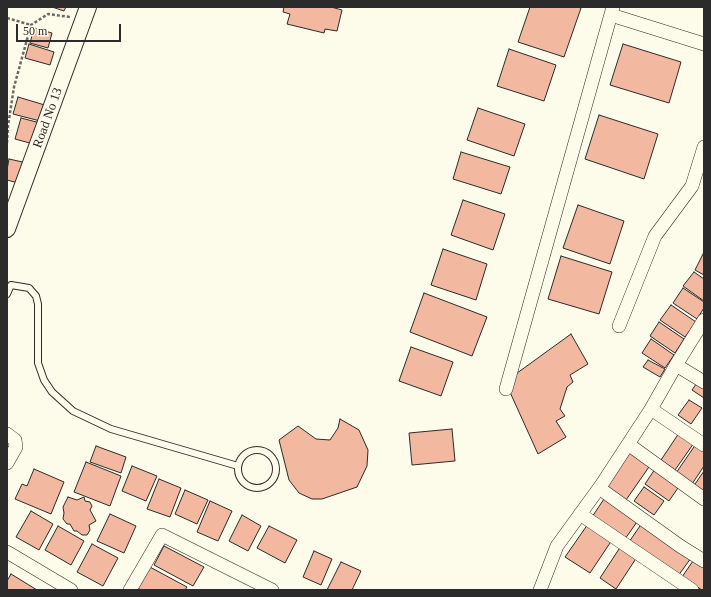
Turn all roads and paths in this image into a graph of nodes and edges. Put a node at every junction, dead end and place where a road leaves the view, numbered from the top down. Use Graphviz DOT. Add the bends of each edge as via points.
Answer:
graph roads {
  1 [pos="612,11"];
  2 [pos="86,13"];
  3 [pos="7,18"];
  4 [pos="31,25"];
  5 [pos="704,44"];
  6 [pos="7,143"];
  7 [pos="704,147"];
  8 [pos="7,229"];
  9 [pos="7,294"];
  10 [pos="703,322"];
  11 [pos="619,326"];
  12 [pos="676,365"];
  13 [pos="704,382"];
  14 [pos="506,389"];
  15 [pos="651,409"];
  16 [pos="7,434"];
  17 [pos="628,444"];
  18 [pos="704,445"];
  19 [pos="7,463"];
  20 [pos="238,466"];
  21 [pos="599,488"];
  22 [pos="704,499"];
  23 [pos="580,514"];
  24 [pos="7,552"];
  25 [pos="704,560"];
  26 [pos="71,590"];
  27 [pos="130,590"];
  28 [pos="272,590"];
  29 [pos="540,590"];
  30 [pos="692,590"];
  1 -- 5 [label="street"];
  1 -- 14 [label="street"];
  2 -- 4 [label="path" via="48,14"];
  2 -- 8 [label="street, Road No 13"];
  3 -- 4 [label="path"];
  4 -- 6 [label="path" via="14,87"];
  7 -- 11 [label="street" via="692,186 655,236"];
  9 -- 20 [label="lane" via="11,284 29,288 36,296 38,363 52,392 73,411 111,429"];
  10 -- 12 [label="street"];
  12 -- 13 [label="street"];
  12 -- 15 [label="street"];
  15 -- 17 [label="street"];
  15 -- 18 [label="street"];
  16 -- 19 [label="street" via="14,440 16,447"];
  17 -- 21 [label="street"];
  17 -- 22 [label="street"];
  20 -- 20 [label="lane" via="249,451 262,450 272,456 276,468 275,475 273,480 262,488 250,487 240,479"];
  21 -- 23 [label="street"];
  21 -- 25 [label="street" via="680,546"];
  23 -- 29 [label="street" via="557,546"];
  23 -- 30 [label="street"];
  24 -- 26 [label="street"];
  27 -- 28 [label="street" via="162,535"];
}
